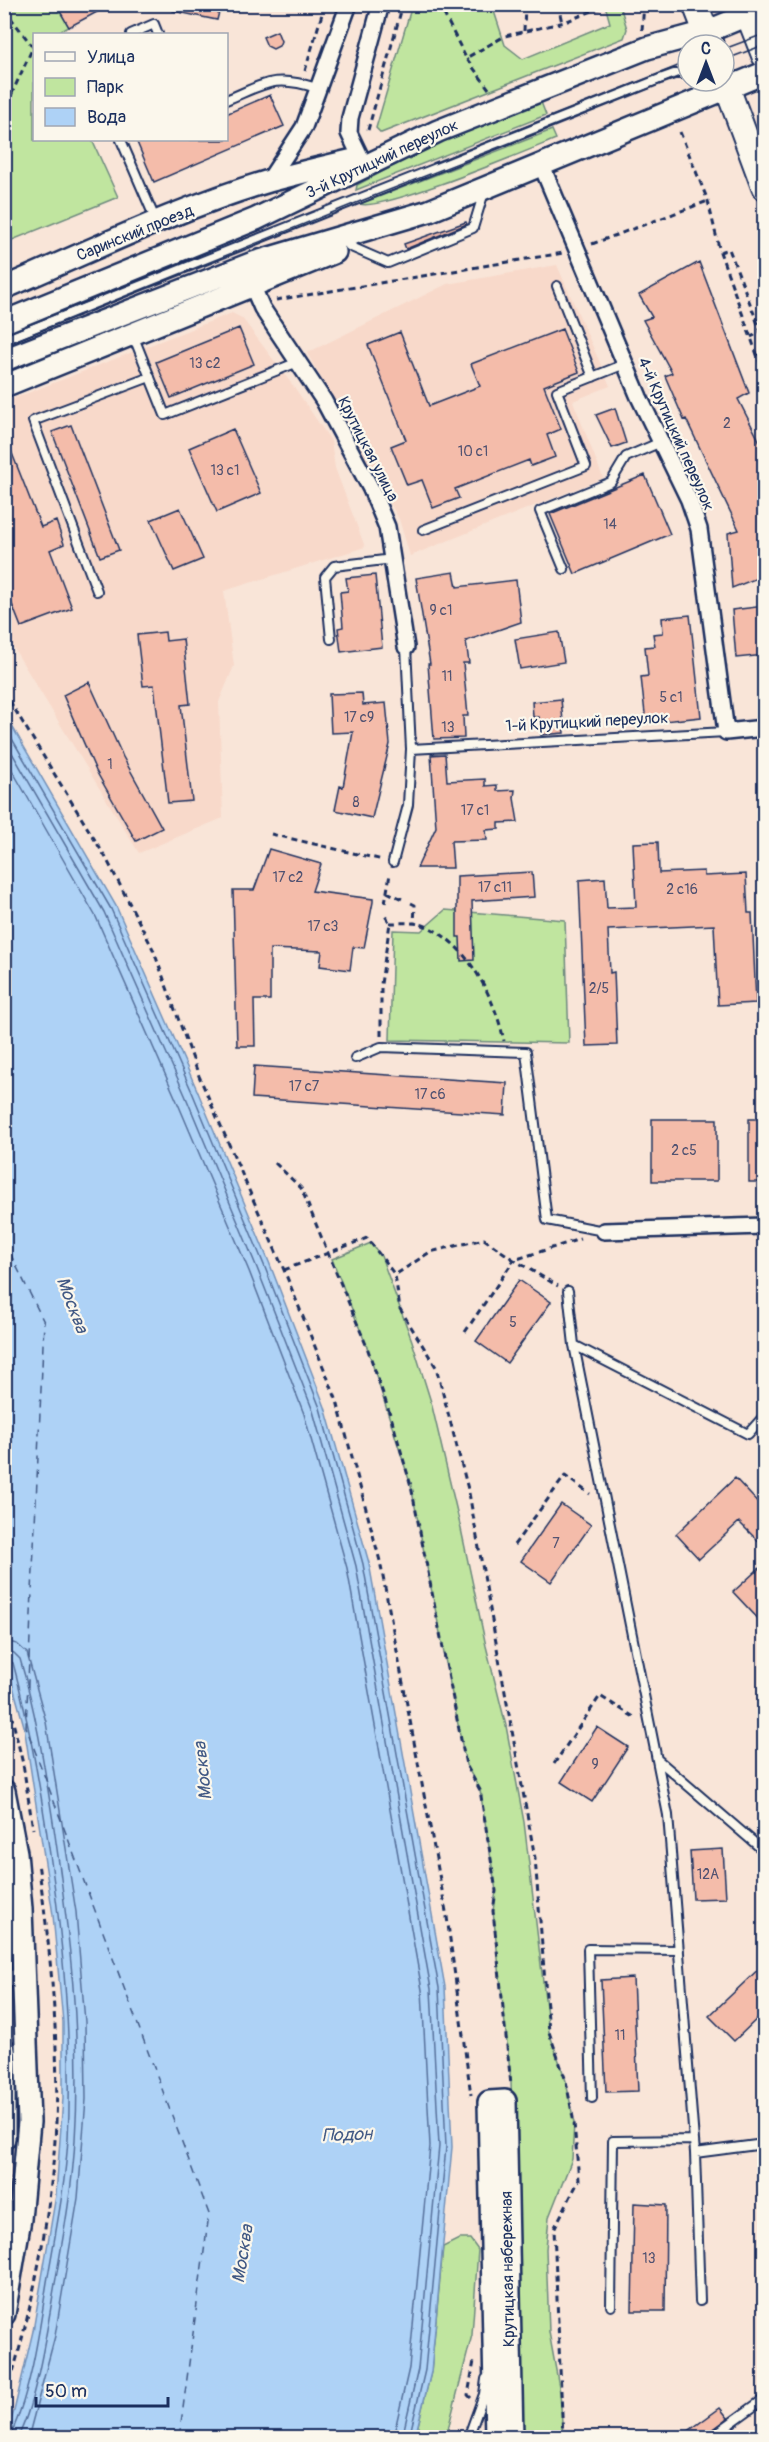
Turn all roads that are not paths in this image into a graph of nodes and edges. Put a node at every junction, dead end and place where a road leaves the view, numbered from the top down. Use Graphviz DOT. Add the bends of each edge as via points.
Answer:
graph roads {
  1 [pos="349,4"];
  2 [pos="381,4"];
  3 [pos="695,4"];
  4 [pos="752,9"];
  5 [pos="132,33"];
  6 [pos="158,33"];
  7 [pos="706,33"];
  8 [pos="716,33"];
  9 [pos="676,43"];
  10 [pos="765,55"];
  11 [pos="765,73"];
  12 [pos="676,74"];
  13 [pos="736,80"];
  14 [pos="317,88"];
  15 [pos="701,93"];
  16 [pos="727,93"];
  17 [pos="228,99"];
  18 [pos="438,131"];
  19 [pos="121,141"];
  20 [pos="361,158"];
  21 [pos="541,164"];
  22 [pos="268,182"];
  23 [pos="486,187"];
  24 [pos="765,187"];
  25 [pos="230,195"];
  26 [pos="429,211"];
  27 [pos="256,219"];
  28 [pos="156,223"];
  29 [pos="239,235"];
  30 [pos="349,246"];
  31 [pos="252,285"];
  32 [pos="557,286"];
  33 [pos="4,288"];
  34 [pos="4,322"];
  35 [pos="132,334"];
  36 [pos="4,340"];
  37 [pos="4,360"];
  38 [pos="298,362"];
  39 [pos="625,364"];
  40 [pos="593,376"];
  41 [pos="150,377"];
  42 [pos="4,386"];
  43 [pos="661,442"];
  44 [pos="423,530"];
  45 [pos="394,559"];
  46 [pos="564,569"];
  47 [pos="98,591"];
  48 [pos="332,639"];
  49 [pos="406,647"];
  50 [pos="765,728"];
  51 [pos="726,732"];
  52 [pos="411,749"];
  53 [pos="393,862"];
  54 [pos="355,1058"];
  55 [pos="765,1226"];
  56 [pos="604,1231"];
  57 [pos="568,1291"];
  58 [pos="574,1345"];
  59 [pos="765,1416"];
  60 [pos="657,1759"];
  61 [pos="4,1791"];
  62 [pos="765,1851"];
  63 [pos="679,1950"];
  64 [pos="15,1978"];
  65 [pos="4,2050"];
  66 [pos="592,2098"];
  67 [pos="5,2125"];
  68 [pos="4,2138"];
  69 [pos="694,2140"];
  70 [pos="765,2144"];
  71 [pos="695,2153"];
  72 [pos="700,2301"];
  73 [pos="611,2306"];
  74 [pos="4,2314"];
  75 [pos="494,2320"];
  76 [pos="765,2399"];
  77 [pos="468,2438"];
  78 [pos="496,2438"];
  79 [pos="512,2438"];
  80 [pos="710,2438"];
  1 -- 14 [label="street"];
  2 -- 20 [label="street" via="350,118 349,133"];
  3 -- 7 [label="main road"];
  4 -- 8 [label="main road, 3-й Крутицкий переулок"];
  4 -- 10 [label="main road"];
  5 -- 6 [label="lane" via="154,24"];
  9 -- 18 [label="main road, 3-й Крутицкий переулок" via="647,48"];
  11 -- 13 [label="main road"];
  12 -- 29 [label="lane"];
  14 -- 17 [label="lane" via="293,80 269,82"];
  14 -- 22 [label="street" via="299,137"];
  15 -- 21 [label="main road"];
  16 -- 24 [label="main road"];
  18 -- 20 [label="main road, Саринский проезд"];
  18 -- 27 [label="main road, 3-й Крутицкий переулок"];
  19 -- 28 [label="lane"];
  20 -- 22 [label="main road, Саринский проезд"];
  21 -- 23 [label="main road"];
  21 -- 39 [label="street, 4-й Крутицкий переулок"];
  22 -- 25 [label="main road, Саринский проезд"];
  23 -- 26 [label="main road"];
  23 -- 30 [label="lane" via="473,228 388,263"];
  25 -- 27 [label="main road" via="253,207"];
  25 -- 28 [label="main road, Саринский проезд"];
  26 -- 30 [label="main road"];
  26 -- 37 [label="main road" via="253,263"];
  27 -- 29 [label="main road, 3-й Крутицкий переулок"];
  28 -- 33 [label="main road, Саринский проезд"];
  29 -- 34 [label="main road, 3-й Крутицкий переулок"];
  29 -- 36 [label="lane"];
  30 -- 31 [label="main road"];
  31 -- 35 [label="main road"];
  31 -- 38 [label="street, Крутицкая улица" via="262,308"];
  32 -- 40 [label="lane"];
  35 -- 41 [label="lane"];
  35 -- 42 [label="main road"];
  38 -- 41 [label="lane" via="165,415"];
  38 -- 45 [label="street, Крутицкая улица" via="324,401 371,489 387,527"];
  39 -- 40 [label="lane"];
  39 -- 43 [label="street, 4-й Крутицкий переулок"];
  40 -- 44 [label="lane" via="557,391 586,466"];
  41 -- 47 [label="lane" via="33,422"];
  43 -- 46 [label="lane" via="626,457 611,482 540,511"];
  43 -- 51 [label="street, 4-й Крутицкий переулок" via="699,529"];
  45 -- 48 [label="lane" via="334,566 324,577"];
  45 -- 49 [label="street, Крутицкая улица"];
  49 -- 52 [label="lane"];
  50 -- 51 [label="street, 1-й Крутицкий переулок"];
  51 -- 52 [label="lane, 1-й Крутицкий переулок"];
  52 -- 53 [label="lane" via="408,805"];
  54 -- 56 [label="lane" via="381,1047 526,1052 547,1220"];
  55 -- 56 [label="street"];
  57 -- 58 [label="lane"];
  58 -- 59 [label="lane" via="748,1434"];
  58 -- 60 [label="lane"];
  60 -- 62 [label="lane"];
  60 -- 63 [label="lane" via="668,1815"];
  61 -- 64 [label="main road" via="17,1864"];
  63 -- 66 [label="lane" via="588,1949"];
  63 -- 69 [label="lane"];
  64 -- 74 [label="main road" via="29,2122 20,2219"];
  65 -- 67 [label="main road"];
  67 -- 68 [label="main road"];
  69 -- 71 [label="lane"];
  69 -- 73 [label="lane" via="613,2140"];
  70 -- 71 [label="lane"];
  71 -- 72 [label="lane"];
  75 -- 77 [label="lane" via="484,2394"];
  75 -- 78 [label="main road, Крутицкая набережная"];
  75 -- 79 [label="main road, Крутицкая набережная" via="494,2099"];
  76 -- 80 [label="lane"];
}
